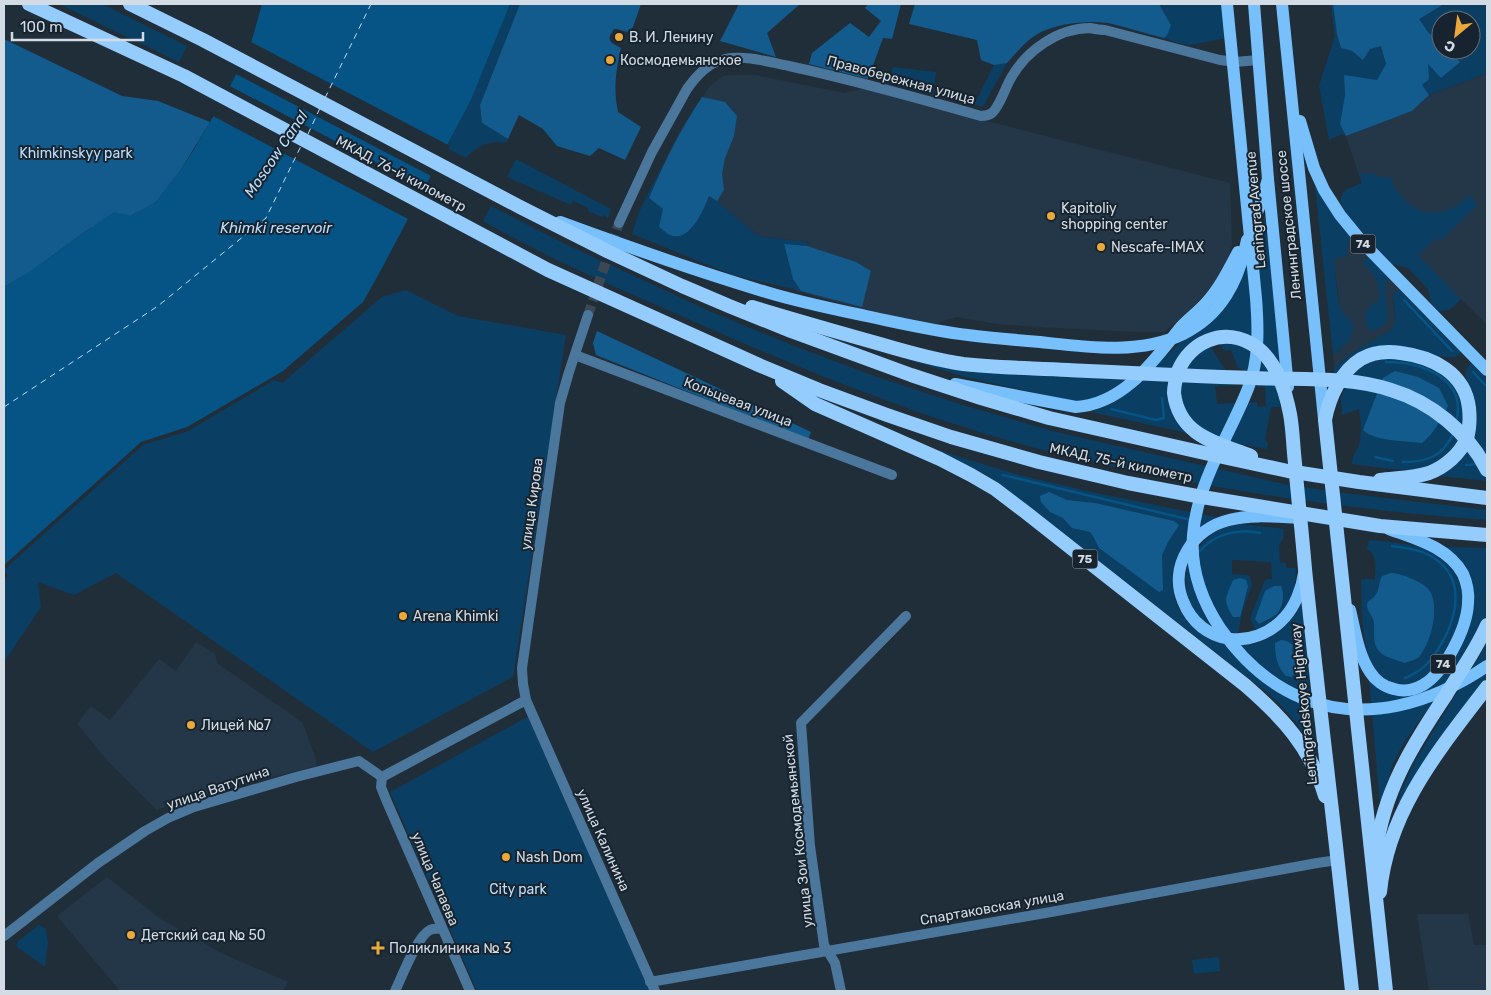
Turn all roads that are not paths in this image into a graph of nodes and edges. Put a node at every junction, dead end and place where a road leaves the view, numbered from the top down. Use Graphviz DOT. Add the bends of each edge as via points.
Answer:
graph roads {
  1 [pos="29,4"];
  2 [pos="130,4"];
  3 [pos="1227,4"];
  4 [pos="1254,4"];
  5 [pos="1282,4"];
  6 [pos="1258,60"];
  7 [pos="1290,85"];
  8 [pos="1268,178"];
  9 [pos="520,207"];
  10 [pos="619,223"];
  11 [pos="1249,225"];
  12 [pos="682,286"];
  13 [pos="588,315"];
  14 [pos="791,331"];
  15 [pos="575,355"];
  16 [pos="761,366"];
  17 [pos="1487,370"];
  18 [pos="911,375"];
  19 [pos="1290,414"];
  20 [pos="1324,420"];
  21 [pos="1487,470"];
  22 [pos="1288,471"];
  23 [pos="892,475"];
  24 [pos="1359,482"];
  25 [pos="1487,498"];
  26 [pos="1330,518"];
  27 [pos="1380,526"];
  28 [pos="1487,535"];
  29 [pos="1305,568"];
  30 [pos="1340,572"];
  31 [pos="906,616"];
  32 [pos="1487,625"];
  33 [pos="1487,666"];
  34 [pos="1487,687"];
  35 [pos="526,700"];
  36 [pos="382,776"];
  37 [pos="1334,832"];
  38 [pos="1338,860"];
  39 [pos="1374,880"];
  40 [pos="1378,920"];
  41 [pos="442,929"];
  42 [pos="4,936"];
  43 [pos="829,951"];
  44 [pos="653,987"];
  45 [pos="395,991"];
  46 [pos="470,991"];
  47 [pos="841,991"];
  48 [pos="1352,991"];
  49 [pos="1386,991"];
  1 -- 16 [label="highway, МКАД, 76-й километр" via="184,76 556,274"];
  2 -- 9 [label="highway, МКАД, 76-й километр"];
  3 -- 11 [label="main road"];
  4 -- 6 [label="main road, Leningrad Avenue"];
  5 -- 7 [label="main road, Ленинградское шоссе"];
  6 -- 8 [label="main road, Leningrad Avenue"];
  6 -- 10 [label="street, Правобережная улица" via="1220,60 1106,30 1072,31 1057,36 1021,63 992,112 981,116 803,69 748,58 723,59 706,68 687,89 652,152"];
  7 -- 17 [label="main road, 74" via="1314,168 1340,216"];
  7 -- 20 [label="main road, Ленинградское шоссе"];
  8 -- 18 [label="main road" via="1247,236 1216,291 1164,350 1117,394 1090,406 1076,407"];
  8 -- 19 [label="main road, Leningrad Avenue"];
  9 -- 11 [label="main road" via="693,269 830,308 967,335 1125,347 1182,335 1211,314 1234,282"];
  9 -- 12 [label="highway, МКАД, 76-й километр"];
  11 -- 33 [label="main road" via="1258,329 1256,360 1245,397 1202,491 1192,538 1195,572 1214,620 1238,652 1274,682 1311,701 1346,708 1376,710 1408,704 1433,696"];
  12 -- 14 [label="highway, МКАД, 76-й километр"];
  12 -- 21 [label="highway" via="837,332 963,364 1336,381 1376,386 1414,399 1443,417 1476,450"];
  13 -- 15 [label="street, улица Кирова"];
  14 -- 18 [label="highway, МКАД, 75-й километр"];
  15 -- 23 [label="street, Кольцевая улица"];
  15 -- 35 [label="street, улица Кирова" via="560,403 522,668"];
  16 -- 26 [label="highway, МКАД, 75-й километр" via="951,438 1039,462 1128,483"];
  16 -- 37 [label="highway, 75" via="815,404 940,459 995,489 1244,685 1289,727 1309,758 1323,790"];
  18 -- 22 [label="highway, МКАД, 75-й километр" via="1050,418"];
  19 -- 22 [label="highway, Leningradskoye Highway" via="1278,374 1268,357 1238,338 1226,336 1201,344 1190,352 1176,377 1176,405 1191,429 1216,443"];
  19 -- 29 [label="highway, Leningradskoye Highway"];
  20 -- 24 [label="highway" via="1343,376 1361,359 1376,353 1395,352 1426,358 1444,366 1462,386 1469,403 1469,427 1464,443 1451,460 1422,475"];
  20 -- 30 [label="highway"];
  22 -- 24 [label="highway, МКАД, 75-й километр"];
  24 -- 25 [label="highway, МКАД, 75-й километр"];
  26 -- 27 [label="highway, МКАД, 75-й километр"];
  26 -- 29 [label="main road" via="1245,517 1220,523 1204,532 1190,547 1180,567 1179,586 1190,615 1203,628 1223,638 1243,639 1262,634 1286,616 1298,593"];
  27 -- 28 [label="highway, МКАД, 75-й километр"];
  27 -- 30 [label="main road, 74" via="1437,548 1458,566 1466,583 1469,594 1463,626 1445,662 1425,684 1412,690 1396,690 1371,674 1361,652"];
  29 -- 37 [label="highway, Leningradskoye Highway"];
  30 -- 39 [label="highway"];
  31 -- 43 [label="street, улица Зои Космодемьянской" via="801,724 810,846 824,945"];
  32 -- 39 [label="highway" via="1397,776 1379,833"];
  34 -- 40 [label="highway" via="1440,750 1407,802 1385,862"];
  35 -- 36 [label="street"];
  35 -- 44 [label="street, улица Калинина"];
  36 -- 41 [label="street, улица Чапаева" via="384,795"];
  36 -- 42 [label="street, улица Ватутина" via="359,761 194,807 145,831"];
  37 -- 38 [label="highway, Leningradskoye Highway"];
  38 -- 43 [label="street, Спартаковская улица"];
  38 -- 48 [label="highway, Leningradskoye Highway"];
  39 -- 40 [label="highway"];
  40 -- 49 [label="highway"];
  41 -- 45 [label="street" via="432,928 425,934"];
  41 -- 46 [label="street, улица Чапаева"];
  43 -- 44 [label="street, Спартаковская улица"];
  43 -- 47 [label="street, улица Зои Космодемьянской"];
}
